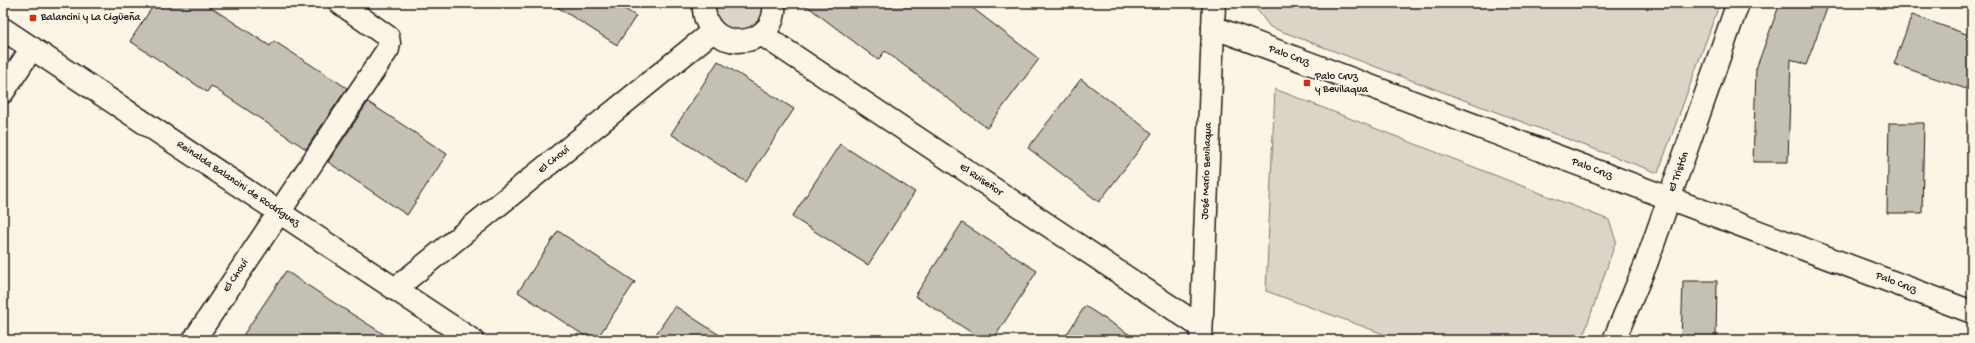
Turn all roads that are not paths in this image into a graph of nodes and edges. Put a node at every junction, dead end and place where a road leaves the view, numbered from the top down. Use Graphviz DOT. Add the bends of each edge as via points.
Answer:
graph roads {
  1 [pos="340,3"];
  2 [pos="704,3"];
  3 [pos="774,3"];
  4 [pos="1214,3"];
  5 [pos="1738,3"];
  6 [pos="1213,27"];
  7 [pos="3,29"];
  8 [pos="713,31"];
  9 [pos="761,34"];
  10 [pos="32,48"];
  11 [pos="3,92"];
  12 [pos="1670,198"];
  13 [pos="279,211"];
  14 [pos="395,289"];
  15 [pos="1972,312"];
  16 [pos="1201,333"];
  17 [pos="194,340"];
  18 [pos="472,340"];
  19 [pos="1614,340"];
  1 -- 13 [label="street, El Chouí" via="388,37 390,43"];
  2 -- 8 [label="street" via="707,21"];
  3 -- 9 [label="street" via="773,16"];
  4 -- 6 [label="street, José Mario Bevilaqua"];
  5 -- 12 [label="street, El Tristón"];
  6 -- 12 [label="street, Palo Cruz"];
  6 -- 16 [label="street, José Mario Bevilaqua"];
  7 -- 10 [label="street, Reinalda Balancini de Rodríguez"];
  8 -- 9 [label="street" via="721,37 736,41 752,39"];
  8 -- 14 [label="street, El Chouí"];
  9 -- 16 [label="street, El Ruiseñor"];
  10 -- 11 [label="street"];
  10 -- 13 [label="street, Reinalda Balancini de Rodríguez"];
  12 -- 15 [label="street, Palo Cruz"];
  12 -- 19 [label="street, El Tristón"];
  13 -- 14 [label="street, Reinalda Balancini de Rodríguez"];
  13 -- 17 [label="street, El Chouí"];
  14 -- 18 [label="street, Reinalda Balancini de Rodríguez"];
}
